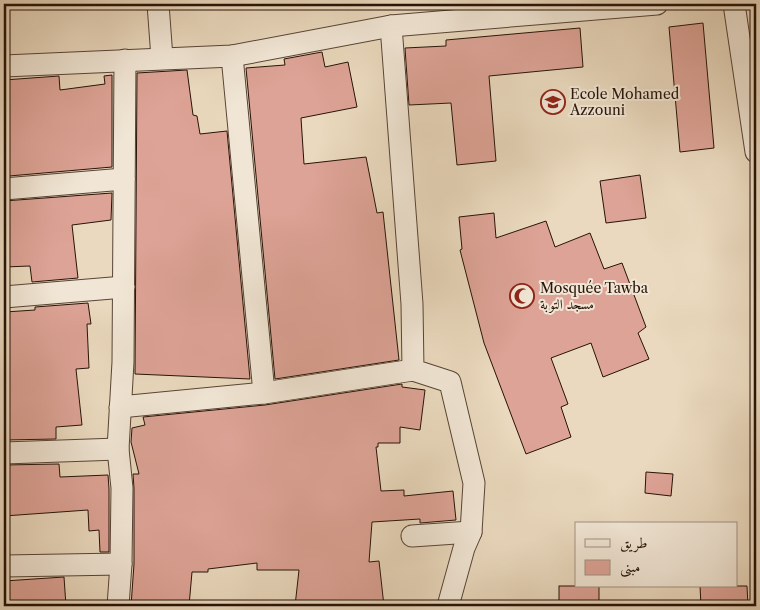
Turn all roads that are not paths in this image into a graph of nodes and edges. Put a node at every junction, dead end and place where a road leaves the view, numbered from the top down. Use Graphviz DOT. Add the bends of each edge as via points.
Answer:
graph roads {
  1 [pos="158,4"];
  2 [pos="657,4"];
  3 [pos="734,4"];
  4 [pos="391,26"];
  5 [pos="232,56"];
  6 [pos="162,58"];
  7 [pos="125,60"];
  8 [pos="4,66"];
  9 [pos="756,152"];
  10 [pos="124,179"];
  11 [pos="4,189"];
  12 [pos="124,287"];
  13 [pos="4,297"];
  14 [pos="413,370"];
  15 [pos="264,393"];
  16 [pos="120,407"];
  17 [pos="118,449"];
  18 [pos="4,454"];
  19 [pos="471,532"];
  20 [pos="412,536"];
  21 [pos="121,564"];
  22 [pos="4,566"];
  23 [pos="118,606"];
  24 [pos="448,606"];
  1 -- 6 [label="street"];
  2 -- 4 [label="street"];
  3 -- 9 [label="street"];
  4 -- 5 [label="street"];
  4 -- 14 [label="street" via="411,294"];
  5 -- 6 [label="street"];
  5 -- 15 [label="street"];
  6 -- 7 [label="street"];
  7 -- 8 [label="street"];
  7 -- 10 [label="street"];
  10 -- 11 [label="street"];
  10 -- 12 [label="street"];
  12 -- 13 [label="street"];
  12 -- 16 [label="street"];
  14 -- 15 [label="street"];
  14 -- 19 [label="street" via="450,382 474,483"];
  15 -- 16 [label="street"];
  16 -- 17 [label="street"];
  17 -- 18 [label="street"];
  17 -- 21 [label="street" via="122,488"];
  19 -- 20 [label="street"];
  19 -- 24 [label="street"];
  21 -- 22 [label="street"];
  21 -- 23 [label="street"];
}
